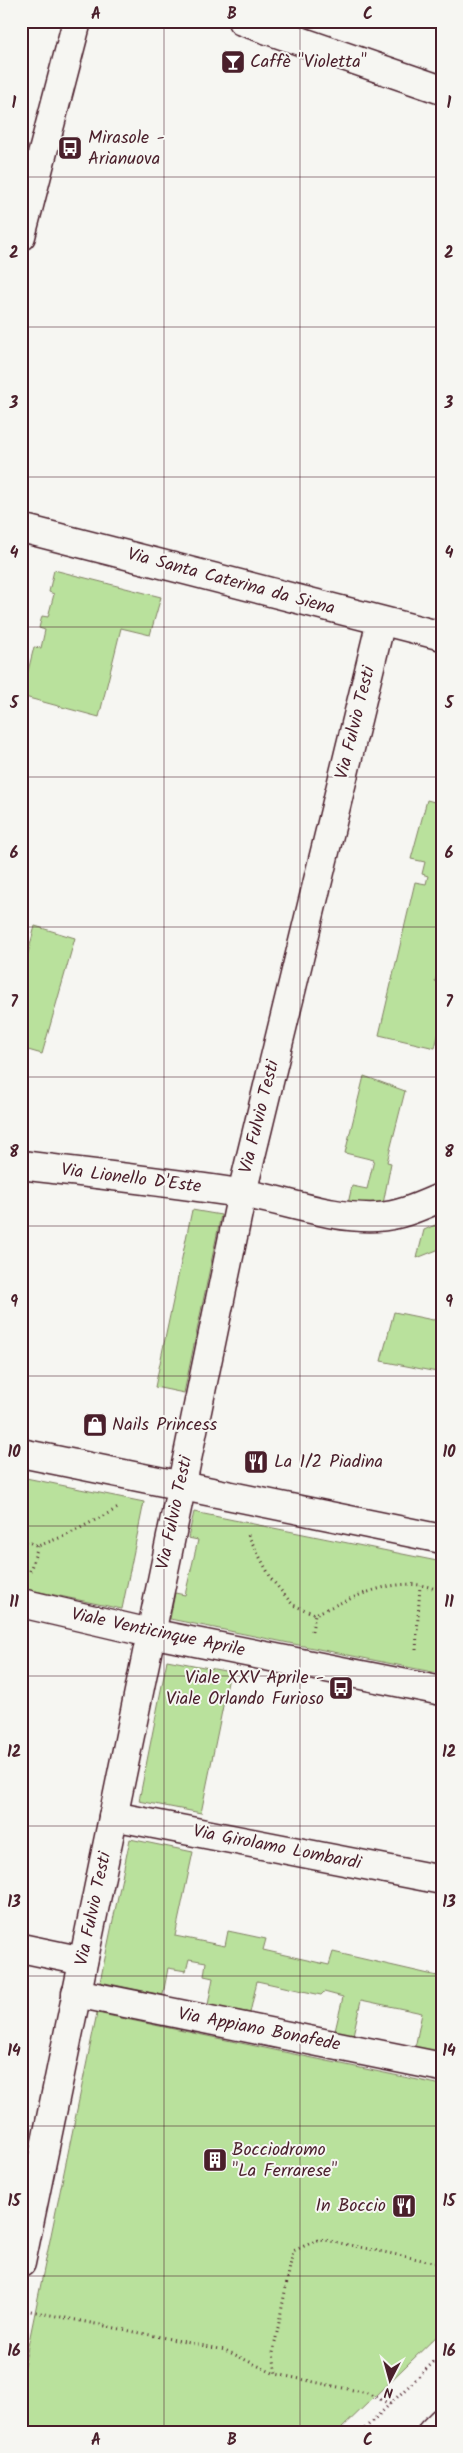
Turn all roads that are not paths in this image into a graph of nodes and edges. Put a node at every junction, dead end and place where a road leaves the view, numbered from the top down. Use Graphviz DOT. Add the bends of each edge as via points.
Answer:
graph roads {
  1 [pos="77,21"];
  2 [pos="242,21"];
  3 [pos="442,90"];
  4 [pos="21,236"];
  5 [pos="21,528"];
  6 [pos="381,621"];
  7 [pos="442,636"];
  8 [pos="21,1165"];
  9 [pos="242,1193"];
  10 [pos="442,1197"];
  11 [pos="21,1453"];
  12 [pos="181,1484"];
  13 [pos="442,1539"];
  14 [pos="21,1603"];
  15 [pos="150,1633"];
  16 [pos="442,1691"];
  17 [pos="113,1816"];
  18 [pos="442,1880"];
  19 [pos="21,1948"];
  20 [pos="83,1961"];
  21 [pos="76,1993"];
  22 [pos="442,2067"];
  23 [pos="21,2263"];
  24 [pos="442,2422"];
  25 [pos="432,2432"];
  1 -- 4 [label="street"];
  2 -- 3 [label="street"];
  5 -- 6 [label="street, Via Santa Caterina da Siena"];
  6 -- 7 [label="street, Via Santa Caterina da Siena"];
  6 -- 9 [label="street, Via Fulvio Testi"];
  8 -- 9 [label="street, Via Lionello D'Este"];
  9 -- 10 [label="street, Via Lionello D'Este" via="322,1212 378,1217 398,1214"];
  9 -- 12 [label="street, Via Fulvio Testi"];
  11 -- 12 [label="street"];
  12 -- 13 [label="street"];
  12 -- 15 [label="street, Via Fulvio Testi"];
  14 -- 15 [label="street, Viale Venticinque Aprile"];
  15 -- 16 [label="street, Viale Venticinque Aprile"];
  15 -- 17 [label="street, Via Fulvio Testi"];
  17 -- 18 [label="street, Via Girolamo Lombardi"];
  17 -- 20 [label="street, Via Fulvio Testi"];
  19 -- 20 [label="street"];
  20 -- 21 [label="street, Via Fulvio Testi"];
  21 -- 22 [label="street, Via Appiano Bonafede"];
  21 -- 23 [label="street, Via Fulvio Testi"];
  24 -- 25 [label="street"];
}
